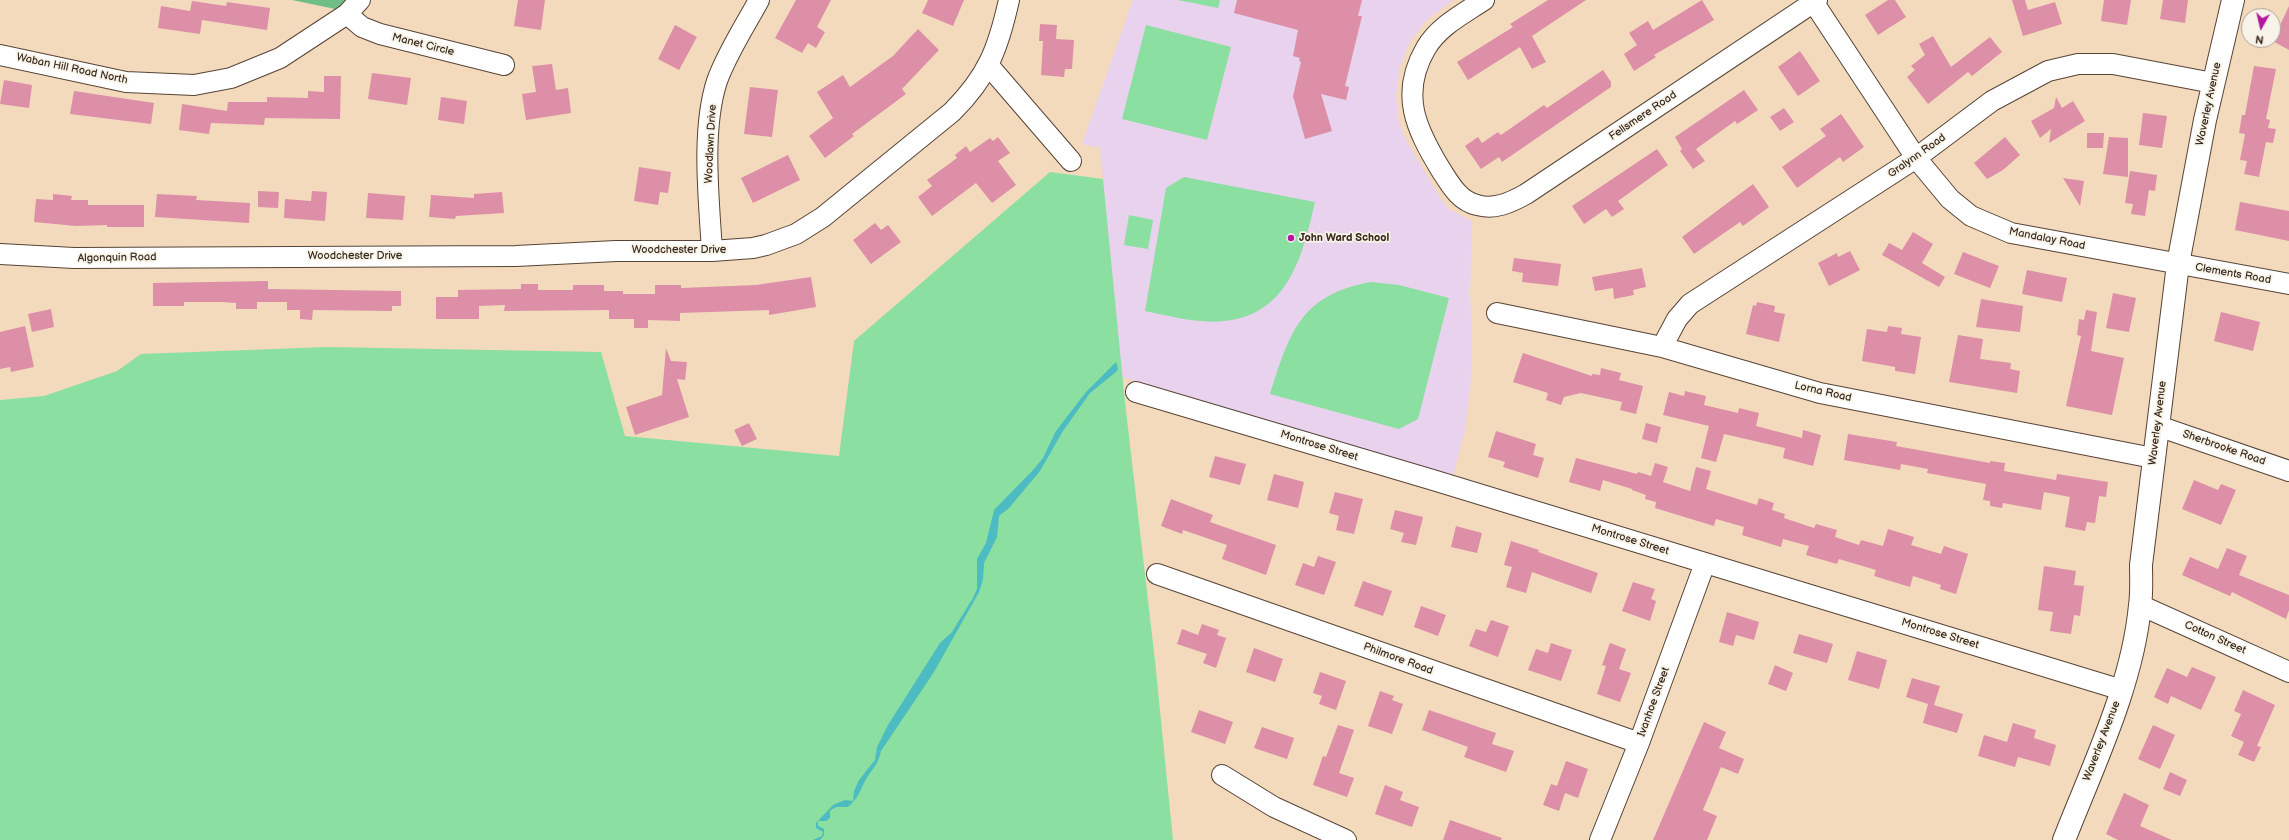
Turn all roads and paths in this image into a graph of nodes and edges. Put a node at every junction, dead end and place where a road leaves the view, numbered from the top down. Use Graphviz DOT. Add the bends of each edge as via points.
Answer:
graph roads {
  1 [pos="759,0"];
  2 [pos="1009,0"];
  3 [pos="1484,0"];
  4 [pos="2233,0"];
  5 [pos="1814,1"];
  6 [pos="354,7"];
  7 [pos="0,55"];
  8 [pos="504,65"];
  9 [pos="989,66"];
  10 [pos="2213,82"];
  11 [pos="1916,158"];
  12 [pos="1072,161"];
  13 [pos="712,251"];
  14 [pos="0,254"];
  15 [pos="234,257"];
  16 [pos="2178,264"];
  17 [pos="2289,284"];
  18 [pos="1497,314"];
  19 [pos="1662,348"];
  20 [pos="1136,392"];
  21 [pos="2158,426"];
  22 [pos="2153,458"];
  23 [pos="2289,471"];
  24 [pos="1705,563"];
  25 [pos="1157,574"];
  26 [pos="2140,605"];
  27 [pos="2289,672"];
  28 [pos="2122,690"];
  29 [pos="1639,743"];
  30 [pos="1222,775"];
  31 [pos="1346,840"];
  32 [pos="1600,840"];
  33 [pos="2064,840"];
  1 -- 13 [label="street, Woodlawn Drive" via="722,68 714,93 710,118 708,181"];
  2 -- 9 [label="street, Woodchester Drive" via="1000,37"];
  3 -- 5 [label="street, Fellsmere Road" via="1445,25 1432,39 1420,59 1413,87 1413,110 1420,133 1446,178 1463,198 1475,205 1490,207 1506,204 1526,194"];
  4 -- 10 [label="street, Waverley Avenue"];
  5 -- 11 [label="street, Mandalay Road"];
  6 -- 7 [label="street, Waban Hill Road North" via="280,58 231,78 194,85 126,82"];
  6 -- 8 [label="street, Manet Circle" via="362,27 380,34"];
  9 -- 12 [label="street"];
  9 -- 13 [label="street, Woodchester Drive" via="968,96 952,112 822,217 796,234 766,245"];
  10 -- 11 [label="street, Gralynn Road" via="2113,64 2063,66 2048,71 1992,101"];
  10 -- 16 [label="street, Waverley Avenue"];
  11 -- 16 [label="street, Mandalay Road" via="1950,199 1971,216 2011,233"];
  11 -- 19 [label="street, Gralynn Road" via="1690,304 1677,319"];
  13 -- 15 [label="street, Woodchester Drive" via="616,250 516,256"];
  14 -- 15 [label="street, Algonquin Road" via="74,258"];
  16 -- 17 [label="street, Clements Road"];
  16 -- 21 [label="street, Waverley Avenue"];
  18 -- 19 [label="street, Lorna Road"];
  19 -- 22 [label="street, Lorna Road" via="1820,393"];
  20 -- 24 [label="street, Montrose Street"];
  21 -- 22 [label="street, Waverley Avenue"];
  21 -- 23 [label="street, Sherbrooke Road"];
  22 -- 26 [label="street, Waverley Avenue" via="2141,565"];
  24 -- 28 [label="street, Montrose Street"];
  24 -- 29 [label="street, Ivanhoe Street"];
  25 -- 29 [label="street, Philmore Road"];
  26 -- 27 [label="street, Cotton Street"];
  26 -- 28 [label="street, Waverley Avenue"];
  28 -- 33 [label="street, Waverley Avenue"];
  29 -- 32 [label="street, Ivanhoe Street"];
  30 -- 31 [label="street" via="1274,808"];
}
